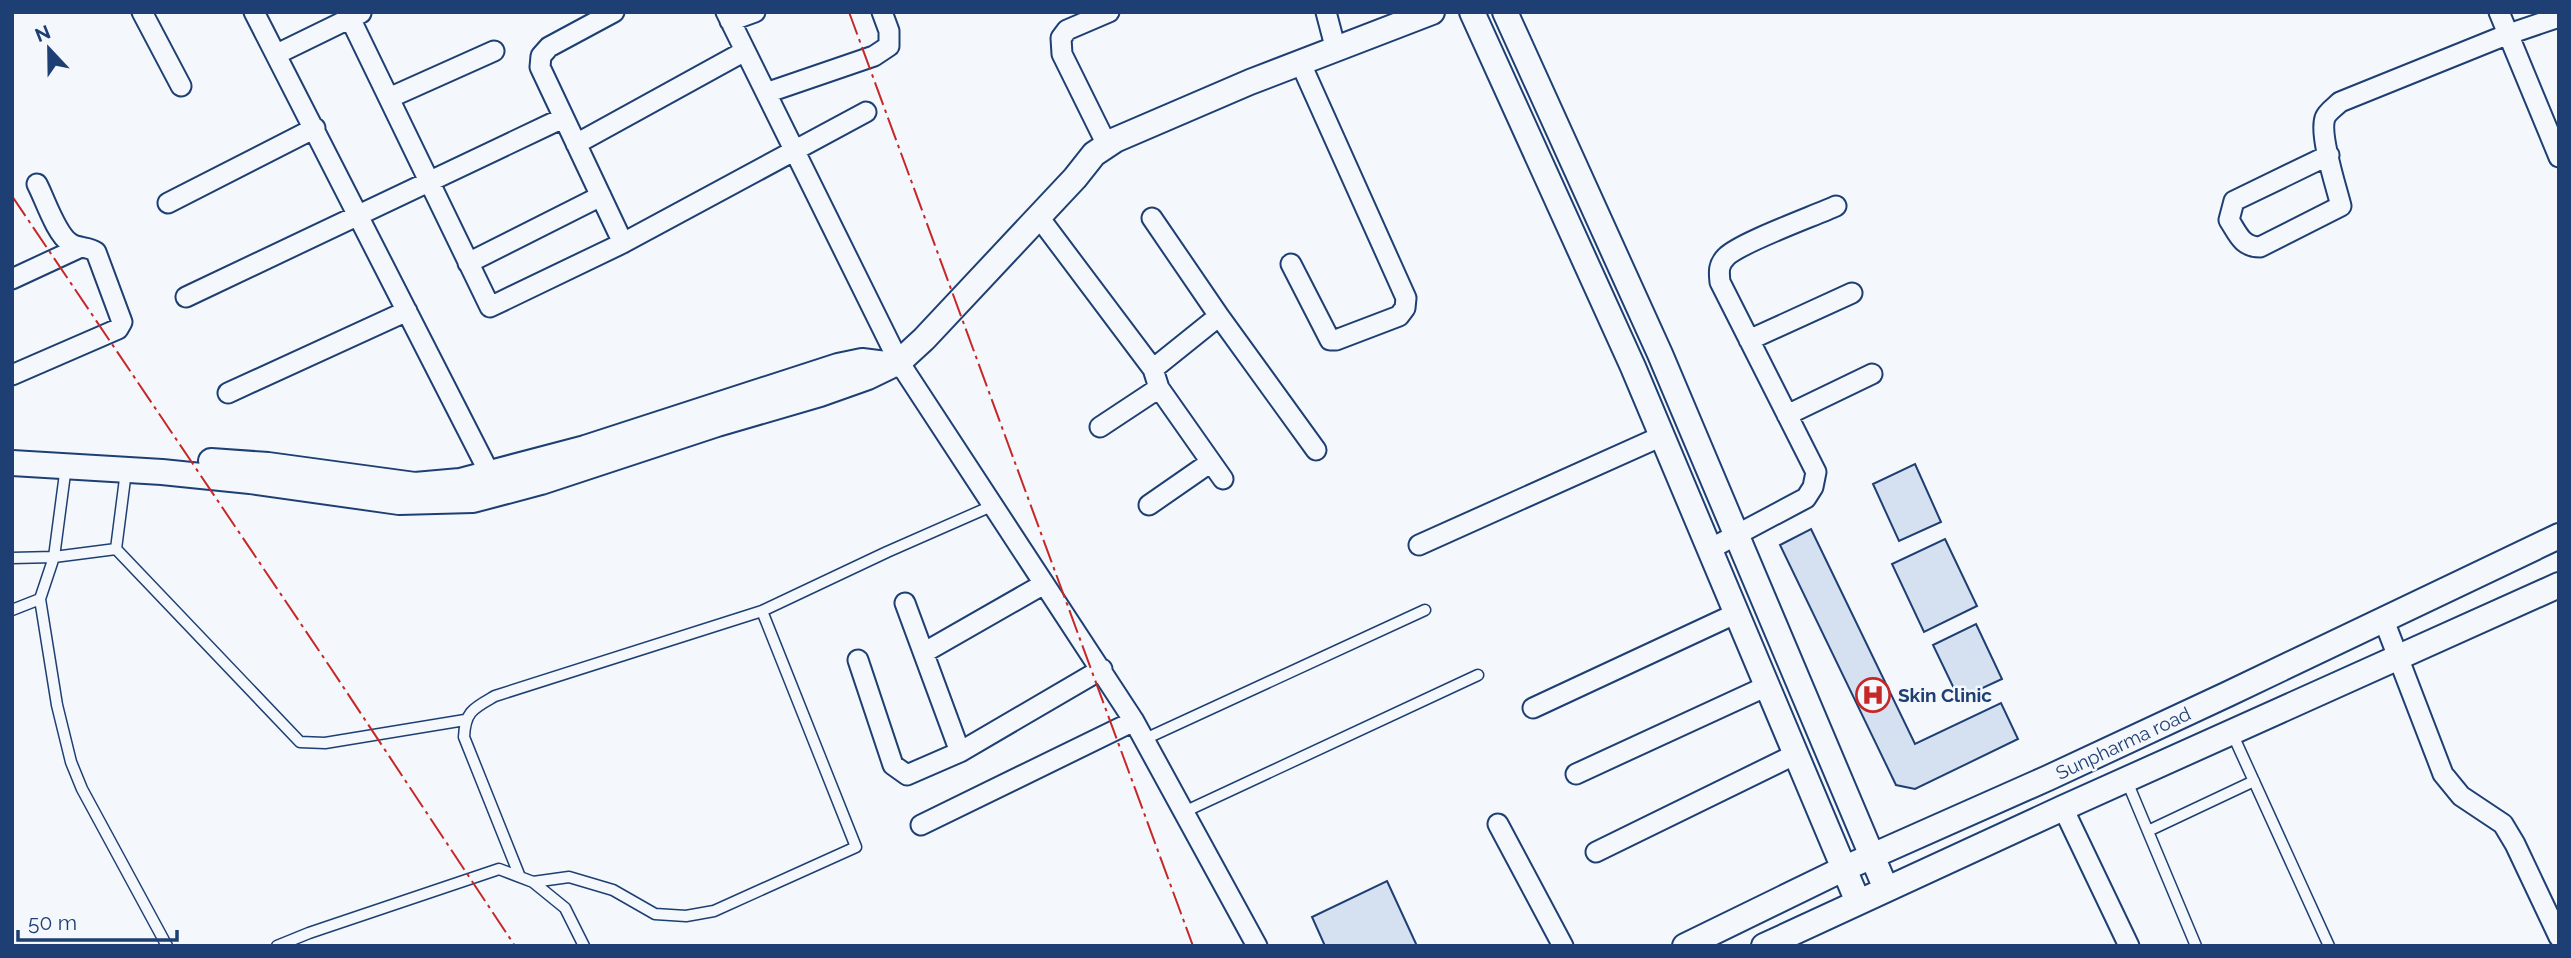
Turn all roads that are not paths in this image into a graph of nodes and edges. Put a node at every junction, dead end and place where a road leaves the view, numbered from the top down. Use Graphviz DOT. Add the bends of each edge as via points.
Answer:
graph roads {
  1 [pos="142,12"];
  2 [pos="254,12"];
  3 [pos="614,12"];
  4 [pos="755,12"];
  5 [pos="882,12"];
  6 [pos="1109,12"];
  7 [pos="1326,12"];
  8 [pos="1432,12"];
  9 [pos="1472,12"];
  10 [pos="1505,12"];
  11 [pos="2499,12"];
  12 [pos="357,15"];
  13 [pos="728,16"];
  14 [pos="2559,17"];
  15 [pos="2507,35"];
  16 [pos="1336,50"];
  17 [pos="494,51"];
  18 [pos="746,51"];
  19 [pos="277,54"];
  20 [pos="1301,64"];
  21 [pos="181,86"];
  22 [pos="766,93"];
  23 [pos="389,98"];
  24 [pos="866,112"];
  25 [pos="564,118"];
  26 [pos="315,128"];
  27 [pos="576,144"];
  28 [pos="1107,145"];
  29 [pos="794,150"];
  30 [pos="2329,155"];
  31 [pos="2559,157"];
  32 [pos="429,182"];
  33 [pos="37,184"];
  34 [pos="601,196"];
  35 [pos="168,203"];
  36 [pos="1836,206"];
  37 [pos="358,215"];
  38 [pos="1038,216"];
  39 [pos="1152,218"];
  40 [pos="623,243"];
  41 [pos="82,247"];
  42 [pos="468,263"];
  43 [pos="1292,264"];
  44 [pos="12,279"];
  45 [pos="1852,293"];
  46 [pos="186,297"];
  47 [pos="407,311"];
  48 [pos="1219,316"];
  49 [pos="1749,340"];
  50 [pos="896,363"];
  51 [pos="1153,369"];
  52 [pos="12,374"];
  53 [pos="1872,374"];
  54 [pos="1159,388"];
  55 [pos="228,393"];
  56 [pos="1787,415"];
  57 [pos="1100,427"];
  58 [pos="1662,436"];
  59 [pos="12,446"];
  60 [pos="1316,450"];
  61 [pos="1211,462"];
  62 [pos="12,463"];
  63 [pos="66,466"];
  64 [pos="126,471"];
  65 [pos="1223,479"];
  66 [pos="494,484"];
  67 [pos="994,505"];
  68 [pos="1149,505"];
  69 [pos="2559,536"];
  70 [pos="1737,537"];
  71 [pos="1419,545"];
  72 [pos="116,549"];
  73 [pos="1710,549"];
  74 [pos="12,558"];
  75 [pos="54,558"];
  76 [pos="1044,584"];
  77 [pos="2559,585"];
  78 [pos="40,599"];
  79 [pos="905,603"];
  80 [pos="12,610"];
  81 [pos="1425,610"];
  82 [pos="762,611"];
  83 [pos="1737,613"];
  84 [pos="2383,618"];
  85 [pos="925,652"];
  86 [pos="2397,656"];
  87 [pos="858,660"];
  88 [pos="1102,668"];
  89 [pos="1478,675"];
  90 [pos="1768,686"];
  91 [pos="1533,708"];
  92 [pos="465,720"];
  93 [pos="1135,721"];
  94 [pos="2231,732"];
  95 [pos="1144,738"];
  96 [pos="960,752"];
  97 [pos="1796,754"];
  98 [pos="1576,774"];
  99 [pos="2126,779"];
  100 [pos="2254,781"];
  101 [pos="2063,808"];
  102 [pos="1184,812"];
  103 [pos="1498,824"];
  104 [pos="921,825"];
  105 [pos="2148,831"];
  106 [pos="1596,852"];
  107 [pos="1871,857"];
  108 [pos="1843,869"];
  109 [pos="520,877"];
  110 [pos="533,882"];
  111 [pos="1886,889"];
  112 [pos="1858,902"];
  113 [pos="2559,937"];
  114 [pos="167,946"];
  115 [pos="277,946"];
  116 [pos="584,946"];
  117 [pos="1257,946"];
  118 [pos="1563,946"];
  119 [pos="1685,946"];
  120 [pos="1764,946"];
  121 [pos="2129,946"];
  122 [pos="2196,946"];
  123 [pos="2329,946"];
  1 -- 21 [label="street"];
  2 -- 19 [label="street"];
  3 -- 25 [label="street" via="549,47 541,56 540,67"];
  4 -- 13 [label="street"];
  5 -- 22 [label="street" via="889,46"];
  6 -- 28 [label="street" via="1067,30 1061,38 1062,54"];
  7 -- 16 [label="street"];
  8 -- 16 [label="street"];
  9 -- 58 [label="street"];
  10 -- 70 [label="street" via="1649,329"];
  11 -- 15 [label="street"];
  12 -- 19 [label="street"];
  12 -- 23 [label="street"];
  13 -- 18 [label="street"];
  14 -- 15 [label="street"];
  15 -- 30 [label="street" via="2340,102 2325,116 2323,131"];
  15 -- 31 [label="street"];
  16 -- 20 [label="street"];
  17 -- 23 [label="street"];
  18 -- 22 [label="street"];
  18 -- 27 [label="street"];
  19 -- 26 [label="street"];
  20 -- 28 [label="street" via="1174,113"];
  20 -- 43 [label="street" via="1405,298 1405,308 1399,316 1330,340"];
  22 -- 29 [label="street"];
  23 -- 32 [label="street"];
  24 -- 29 [label="street"];
  25 -- 27 [label="street"];
  25 -- 32 [label="street"];
  26 -- 35 [label="street"];
  26 -- 37 [label="street"];
  27 -- 34 [label="street"];
  28 -- 38 [label="street"];
  29 -- 40 [label="street"];
  29 -- 50 [label="street"];
  30 -- 30 [label="street" via="2234,201 2229,220 2243,243 2260,247 2341,206"];
  32 -- 37 [label="street"];
  32 -- 42 [label="street"];
  33 -- 41 [label="street" via="65,239"];
  34 -- 40 [label="street"];
  34 -- 42 [label="street"];
  36 -- 49 [label="street" via="1726,256 1718,269 1720,282"];
  37 -- 46 [label="street"];
  37 -- 47 [label="street"];
  38 -- 50 [label="street"];
  38 -- 51 [label="street"];
  39 -- 48 [label="street"];
  40 -- 42 [label="street" via="490,307"];
  41 -- 44 [label="street"];
  41 -- 52 [label="street" via="96,252 122,322 118,329"];
  45 -- 49 [label="street"];
  47 -- 55 [label="street"];
  47 -- 66 [label="street"];
  48 -- 51 [label="street"];
  48 -- 60 [label="street"];
  49 -- 56 [label="street"];
  50 -- 66 [label="street" via="820,394 541,482"];
  50 -- 67 [label="street"];
  51 -- 54 [label="street"];
  53 -- 56 [label="street"];
  54 -- 57 [label="street"];
  54 -- 61 [label="street"];
  56 -- 70 [label="street" via="1816,472 1814,487 1806,498"];
  58 -- 71 [label="street"];
  58 -- 73 [label="street"];
  59 -- 66 [label="street" via="268,465 415,485"];
  61 -- 65 [label="street"];
  61 -- 68 [label="street"];
  62 -- 63 [label="street"];
  63 -- 64 [label="street"];
  63 -- 75 [label="lane"];
  64 -- 66 [label="street" via="250,481 399,502 473,500"];
  64 -- 72 [label="lane"];
  67 -- 76 [label="street"];
  67 -- 82 [label="lane"];
  69 -- 84 [label="street, Sunpharma road"];
  70 -- 73 [label="street"];
  70 -- 107 [label="street"];
  72 -- 75 [label="lane"];
  72 -- 92 [label="lane" via="300,743"];
  73 -- 83 [label="street"];
  74 -- 75 [label="lane"];
  75 -- 78 [label="lane"];
  76 -- 85 [label="street"];
  76 -- 88 [label="street"];
  77 -- 86 [label="street, Sunpharma road"];
  78 -- 80 [label="lane"];
  78 -- 114 [label="lane" via="71,762"];
  79 -- 85 [label="street"];
  81 -- 95 [label="lane"];
  82 -- 92 [label="lane" via="495,696 474,708"];
  82 -- 110 [label="lane" via="856,847 714,911 686,916 655,914 613,890 569,877"];
  83 -- 90 [label="street"];
  83 -- 91 [label="street"];
  84 -- 86 [label="street"];
  84 -- 107 [label="street, Sunpharma road"];
  85 -- 96 [label="street"];
  86 -- 94 [label="street, Sunpharma road"];
  86 -- 113 [label="street" via="2443,774 2461,796 2503,824"];
  87 -- 96 [label="street" via="893,765 907,775"];
  88 -- 93 [label="street"];
  88 -- 96 [label="street"];
  89 -- 102 [label="lane"];
  90 -- 97 [label="street"];
  90 -- 98 [label="street"];
  92 -- 109 [label="lane" via="464,737"];
  93 -- 95 [label="street"];
  93 -- 104 [label="street"];
  94 -- 99 [label="street, Sunpharma road"];
  94 -- 100 [label="lane"];
  95 -- 102 [label="street"];
  97 -- 106 [label="street"];
  97 -- 108 [label="street"];
  99 -- 101 [label="street, Sunpharma road"];
  99 -- 105 [label="lane"];
  100 -- 105 [label="lane"];
  100 -- 123 [label="lane"];
  101 -- 111 [label="street, Sunpharma road"];
  101 -- 121 [label="street"];
  102 -- 117 [label="street"];
  103 -- 118 [label="street"];
  105 -- 122 [label="lane"];
  107 -- 108 [label="street, Sunpharma road"];
  107 -- 111 [label="street"];
  108 -- 112 [label="street"];
  108 -- 119 [label="street, Sunpharma road"];
  109 -- 110 [label="lane"];
  109 -- 115 [label="lane" via="499,869"];
  110 -- 116 [label="lane" via="565,908"];
  111 -- 112 [label="street, Sunpharma road"];
  112 -- 120 [label="street, Sunpharma road"];
}
